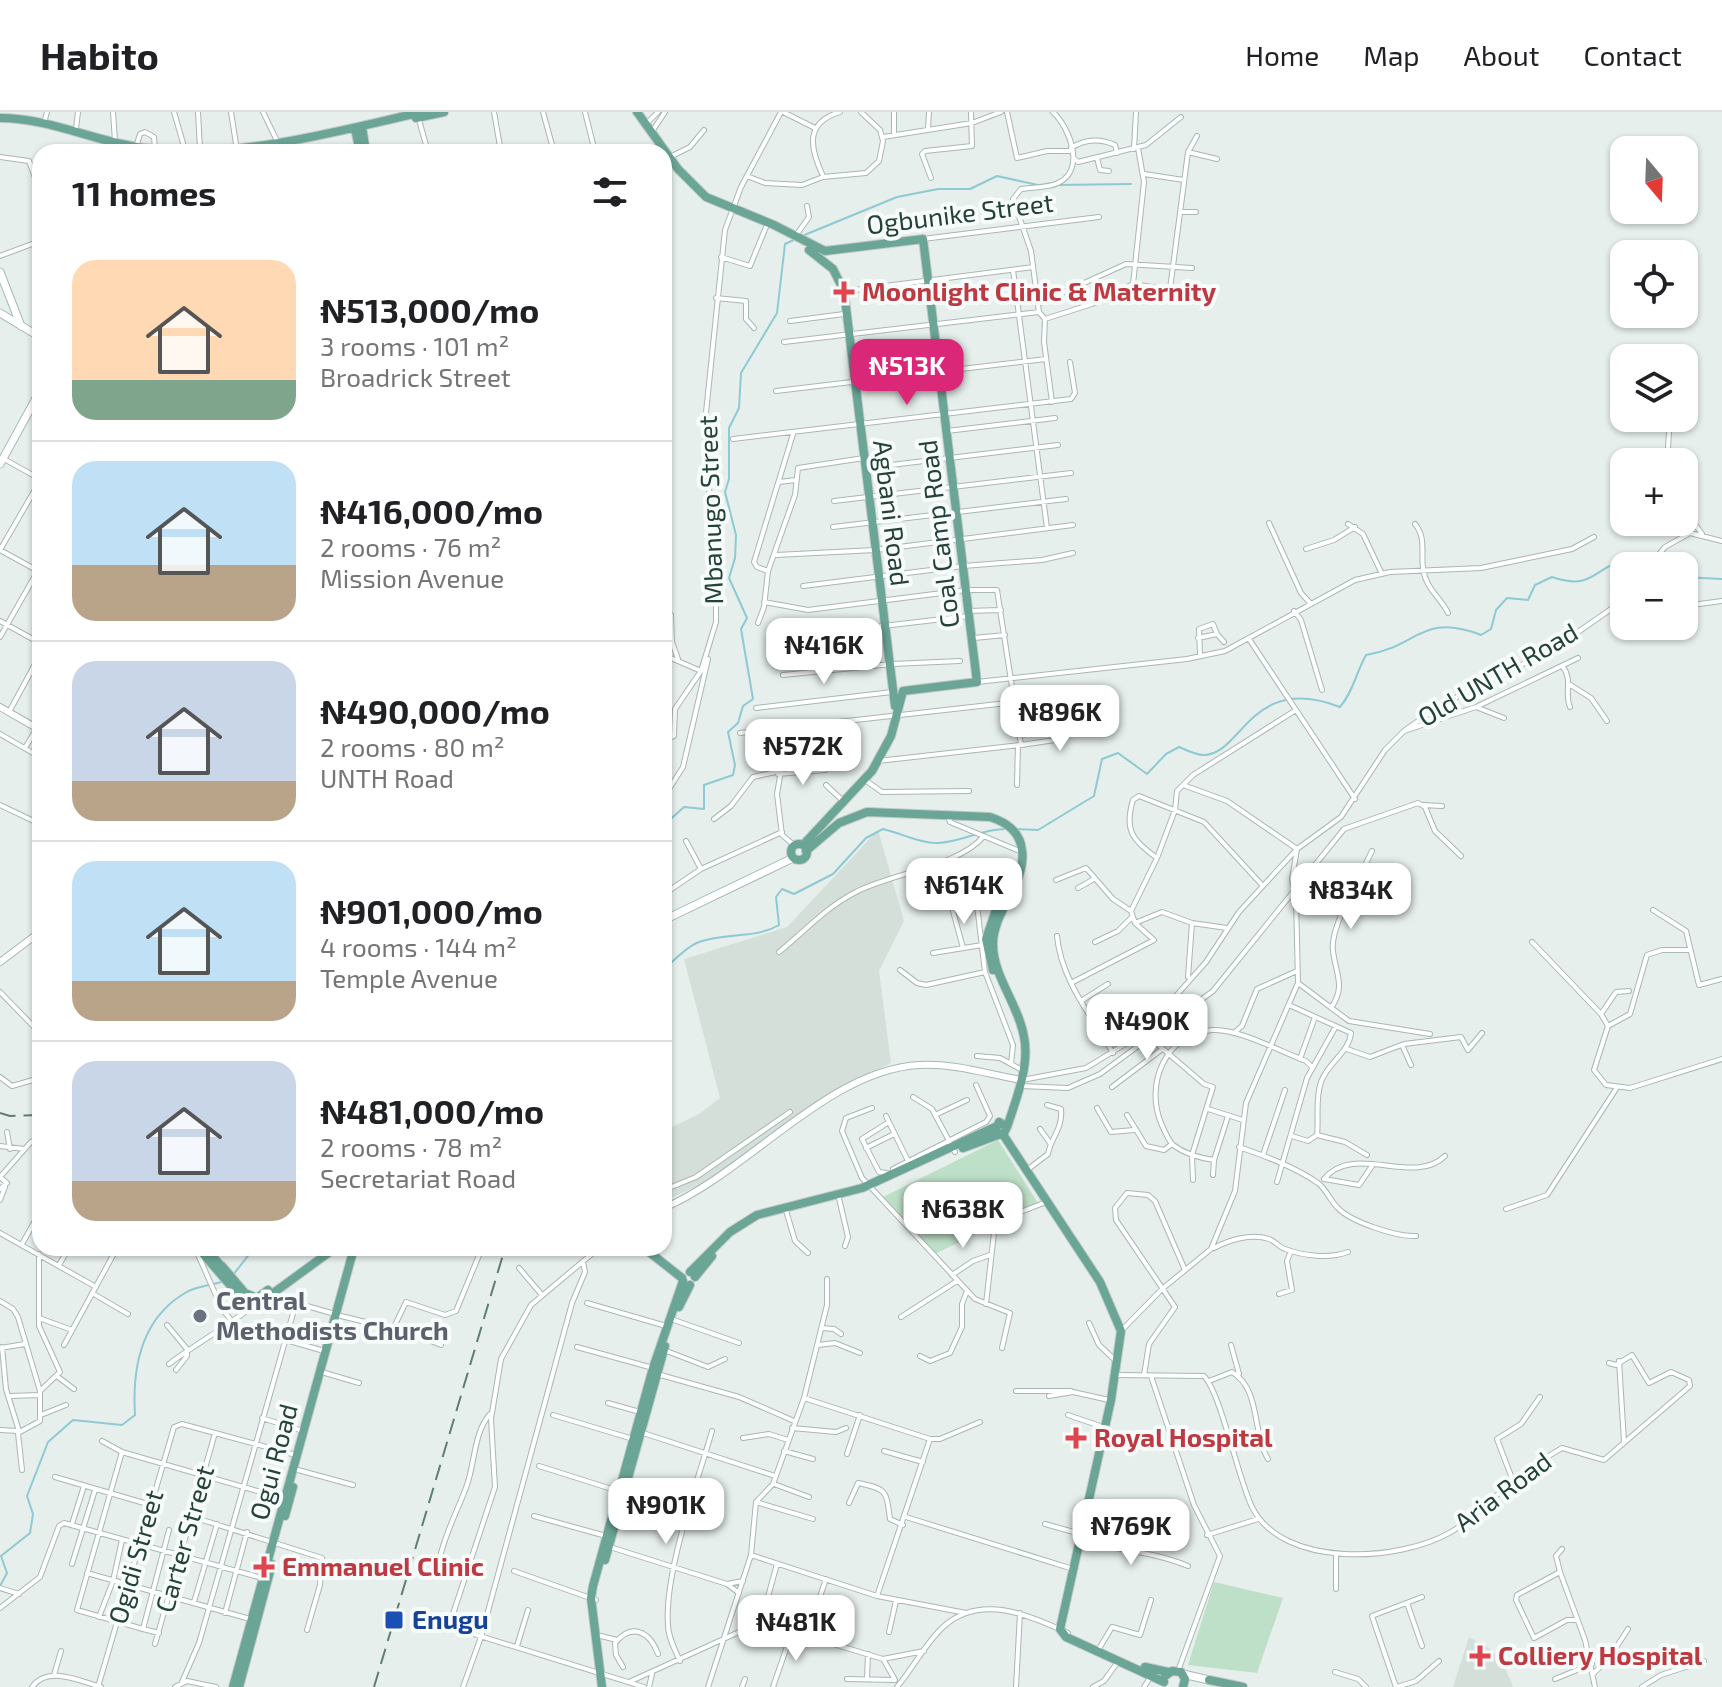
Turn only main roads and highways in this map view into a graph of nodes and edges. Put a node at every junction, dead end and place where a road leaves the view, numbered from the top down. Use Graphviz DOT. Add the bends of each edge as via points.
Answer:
graph roads {
  1 [pos="444,112"];
  2 [pos="634,112"];
  3 [pos="420,115"];
  4 [pos="0,120"];
  5 [pos="359,130"];
  6 [pos="111,144"];
  7 [pos="118,144"];
  8 [pos="299,144"];
  9 [pos="362,144"];
  10 [pos="657,144"];
  11 [pos="659,144"];
  12 [pos="672,164"];
  13 [pos="730,212"];
  14 [pos="796,238"];
  15 [pos="923,239"];
  16 [pos="823,254"];
  17 [pos="0,272"];
  18 [pos="5,286"];
  19 [pos="0,296"];
  20 [pos="0,313"];
  21 [pos="21,326"];
  22 [pos="32,332"];
  23 [pos="32,406"];
  24 [pos="1,460"];
  25 [pos="899,692"];
  26 [pos="896,715"];
  27 [pos="843,800"];
  28 [pos="1009,830"];
  29 [pos="802,848"];
  30 [pos="793,858"];
  31 [pos="672,916"];
  32 [pos="986,945"];
  33 [pos="1002,1129"];
  34 [pos="952,1147"];
  35 [pos="870,1187"];
  36 [pos="207,1256"];
  37 [pos="212,1256"];
  38 [pos="317,1256"];
  39 [pos="323,1256"];
  40 [pos="352,1256"];
  41 [pos="358,1256"];
  42 [pos="656,1256"];
  43 [pos="661,1256"];
  44 [pos="220,1267"];
  45 [pos="688,1278"];
  46 [pos="257,1301"];
  47 [pos="339,1315"];
  48 [pos="655,1371"];
  49 [pos="636,1434"];
  50 [pos="287,1500"];
  51 [pos="616,1511"];
  52 [pos="276,1541"];
  53 [pos="593,1599"];
  54 [pos="1064,1614"];
  55 [pos="254,1621"];
  56 [pos="1049,1624"];
  57 [pos="1064,1631"];
  58 [pos="604,1674"];
  59 [pos="1180,1677"];
  60 [pos="1209,1680"];
  61 [pos="1165,1685"];
  62 [pos="233,1687"];
  63 [pos="239,1687"];
  64 [pos="604,1687"];
  65 [pos="1243,1687"];
  1 -- 3 [label="main road"];
  2 -- 10 [label="main road, Agbani Road"];
  2 -- 11 [label="main road, Agbani Road"];
  3 -- 5 [label="main road"];
  4 -- 6 [label="main road"];
  4 -- 7 [label="main road" via="44,123"];
  5 -- 8 [label="main road"];
  5 -- 9 [label="main road"];
  12 -- 13 [label="main road, Agbani Road" via="697,194"];
  13 -- 14 [label="main road, Agbani Road"];
  13 -- 14 [label="main road, Agbani Road"];
  14 -- 16 [label="main road, Agbani Road"];
  15 -- 16 [label="main road, Ogbunike Street"];
  15 -- 25 [label="main road, Coal Camp Road" via="977,682"];
  16 -- 25 [label="main road, Agbani Road" via="844,291 885,626"];
  17 -- 18 [label="main road"];
  18 -- 19 [label="main road"];
  18 -- 21 [label="main road"];
  20 -- 21 [label="main road"];
  21 -- 22 [label="main road"];
  23 -- 24 [label="main road"];
  25 -- 26 [label="main road, Agbani Road"];
  26 -- 27 [label="main road, Agbani Road" via="871,765"];
  26 -- 27 [label="main road, Agbani Road" via="878,761"];
  27 -- 29 [label="main road, Agbani Road"];
  28 -- 29 [label="main road" via="990,817 869,817"];
  28 -- 32 [label="main road" via="1017,850 1015,869"];
  28 -- 32 [label="main road" via="1022,847 1022,863"];
  29 -- 30 [label="main road" via="799,860"];
  30 -- 31 [label="main road"];
  32 -- 33 [label="main road" via="1020,1035 1018,1081"];
  33 -- 34 [label="main road"];
  33 -- 54 [label="main road" via="1100,1282 1121,1331 1106,1428"];
  34 -- 35 [label="main road"];
  34 -- 35 [label="main road"];
  35 -- 45 [label="main road" via="764,1214 730,1232"];
  36 -- 44 [label="main road"];
  37 -- 44 [label="main road"];
  38 -- 46 [label="main road"];
  39 -- 46 [label="main road"];
  40 -- 47 [label="main road, Ogui Road"];
  41 -- 47 [label="main road, Ogui Road"];
  42 -- 45 [label="main road"];
  43 -- 45 [label="main road"];
  44 -- 46 [label="main road"];
  45 -- 48 [label="main road"];
  47 -- 50 [label="main road, Ogui Road"];
  47 -- 50 [label="main road, Ogui Road"];
  48 -- 49 [label="main road"];
  48 -- 49 [label="main road"];
  49 -- 51 [label="main road"];
  49 -- 51 [label="main road"];
  50 -- 52 [label="main road, Ogui Road"];
  51 -- 53 [label="main road"];
  52 -- 55 [label="main road, Ogui Road"];
  52 -- 55 [label="main road, Ogui Road"];
  53 -- 58 [label="main road"];
  53 -- 58 [label="main road"];
  54 -- 56 [label="main road"];
  54 -- 57 [label="main road"];
  55 -- 62 [label="main road, Ogui Road"];
  55 -- 63 [label="main road, Ogui Road"];
  57 -- 59 [label="main road"];
  57 -- 61 [label="main road" via="1066,1637"];
  58 -- 64 [label="main road"];
  59 -- 60 [label="main road"];
  59 -- 61 [label="main road"];
  60 -- 65 [label="main road"];
}
